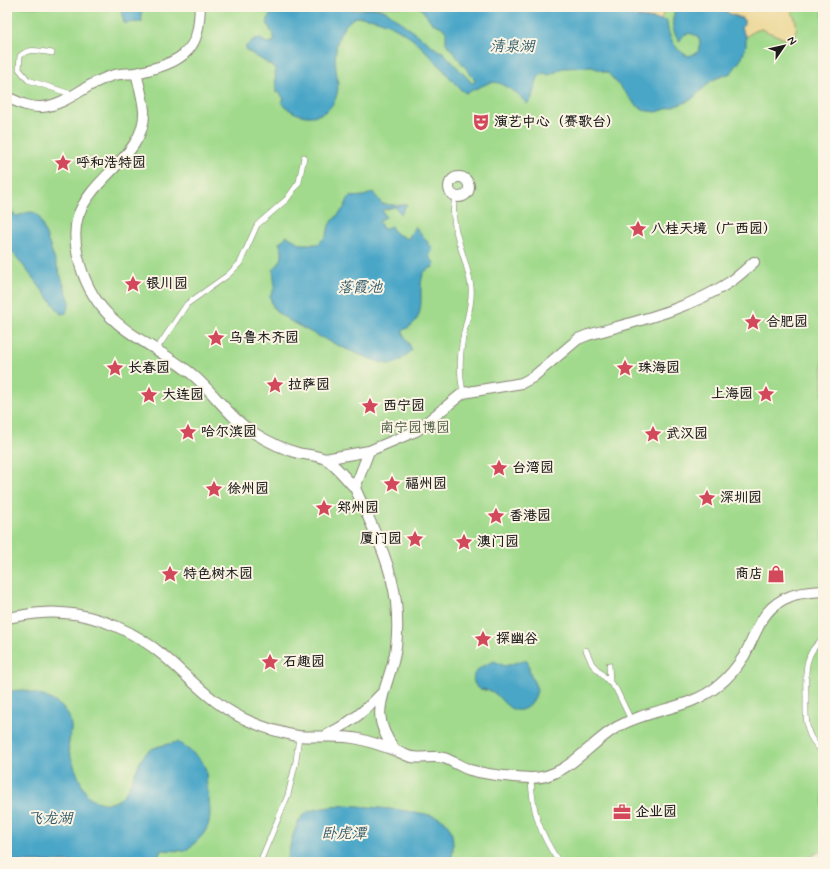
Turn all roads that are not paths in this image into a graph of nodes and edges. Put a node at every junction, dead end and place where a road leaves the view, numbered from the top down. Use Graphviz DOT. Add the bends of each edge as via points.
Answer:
graph roads {
  1 [pos="200,7"];
  2 [pos="52,53"];
  3 [pos="136,73"];
  4 [pos="75,95"];
  5 [pos="7,97"];
  6 [pos="304,157"];
  7 [pos="455,197"];
  8 [pos="754,262"];
  9 [pos="156,351"];
  10 [pos="463,393"];
  11 [pos="369,451"];
  12 [pos="325,459"];
  13 [pos="355,488"];
  14 [pos="823,591"];
  15 [pos="7,618"];
  16 [pos="823,639"];
  17 [pos="586,650"];
  18 [pos="609,664"];
  19 [pos="610,683"];
  20 [pos="382,693"];
  21 [pos="631,720"];
  22 [pos="327,735"];
  23 [pos="299,736"];
  24 [pos="395,750"];
  25 [pos="823,753"];
  26 [pos="531,778"];
  27 [pos="260,862"];
  28 [pos="559,862"];
  1 -- 3 [label="street" via="197,34 188,51 170,63"];
  2 -- 4 [label="lane" via="25,51 20,56 19,69 28,80"];
  3 -- 4 [label="street" via="111,76"];
  3 -- 9 [label="street" via="143,97 143,124 123,160 95,186 82,204 76,221 75,243 80,265 91,292 110,318 133,337"];
  4 -- 5 [label="street" via="62,103 41,107 23,105"];
  6 -- 9 [label="lane" via="299,182 286,199 257,225 240,263 228,275 187,304"];
  7 -- 10 [label="lane" via="454,229 462,249 471,288 460,368"];
  8 -- 10 [label="street" via="732,281 703,298 675,310 578,339 533,377 522,383"];
  9 -- 12 [label="street" via="187,371 252,432 296,452"];
  10 -- 11 [label="street" via="416,431"];
  11 -- 12 [label="street"];
  11 -- 13 [label="street"];
  12 -- 13 [label="street"];
  13 -- 20 [label="street" via="387,563 396,601 398,633 393,662"];
  14 -- 21 [label="street" via="792,595 771,607 762,617 736,668 700,699"];
  15 -- 23 [label="street" via="62,612 83,615 109,624 132,634 163,655 196,687 231,712 277,732"];
  16 -- 25 [label="lane" via="812,651 804,677 808,728 812,739"];
  17 -- 19 [label="lane" via="592,664"];
  18 -- 19 [label="lane"];
  19 -- 21 [label="lane" via="624,703"];
  20 -- 22 [label="street" via="348,724"];
  20 -- 24 [label="street" via="381,725"];
  21 -- 26 [label="street" via="604,736 558,772"];
  22 -- 23 [label="street"];
  22 -- 24 [label="street" via="359,739"];
  23 -- 27 [label="lane" via="288,795"];
  24 -- 26 [label="street" via="411,757 442,758 484,773"];
  26 -- 28 [label="lane" via="540,828"];
}
